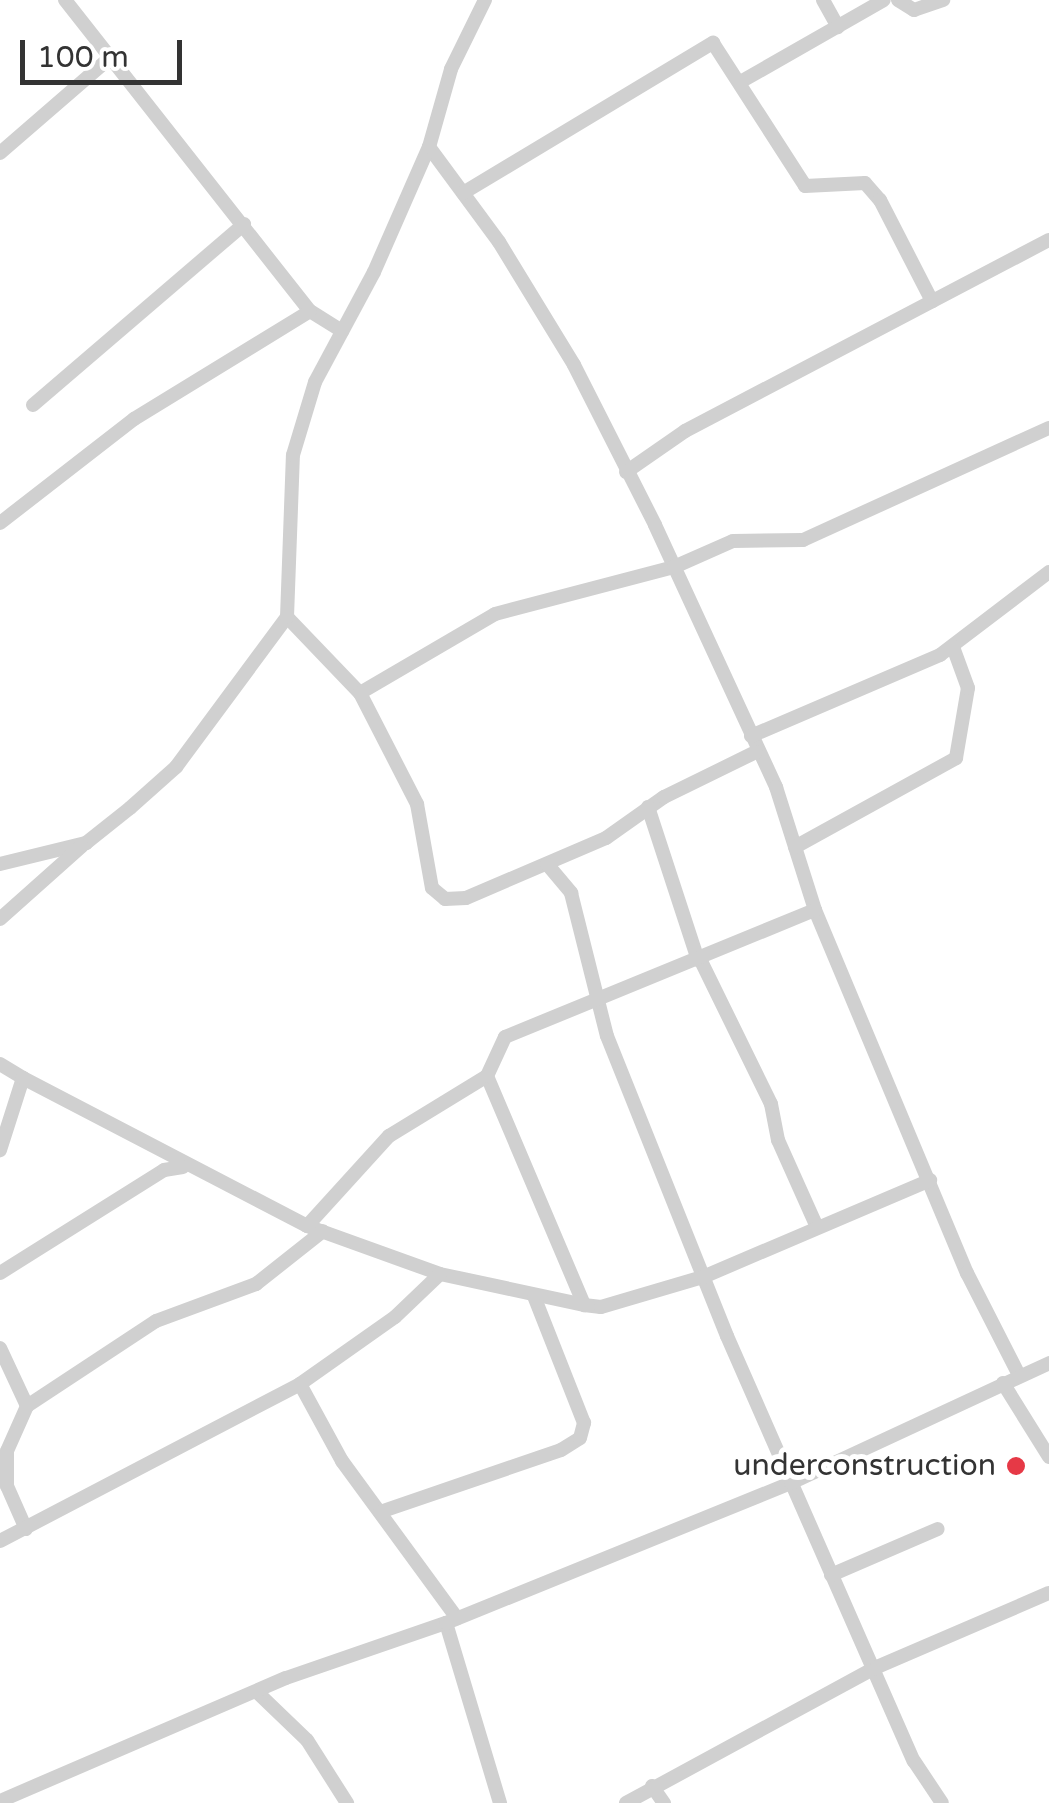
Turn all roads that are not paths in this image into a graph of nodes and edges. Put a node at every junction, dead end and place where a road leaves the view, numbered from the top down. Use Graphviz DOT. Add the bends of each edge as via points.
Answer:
graph roads {
  1 [pos="65,0"];
  2 [pos="485,0"];
  3 [pos="823,0"];
  4 [pos="884,0"];
  5 [pos="898,0"];
  6 [pos="943,0"];
  7 [pos="838,27"];
  8 [pos="112,56"];
  9 [pos="742,82"];
  10 [pos="429,148"];
  11 [pos="0,153"];
  12 [pos="464,193"];
  13 [pos="244,224"];
  14 [pos="1049,240"];
  15 [pos="932,301"];
  16 [pos="310,310"];
  17 [pos="342,331"];
  18 [pos="33,404"];
  19 [pos="1049,428"];
  20 [pos="626,472"];
  21 [pos="0,523"];
  22 [pos="674,567"];
  23 [pos="1049,572"];
  24 [pos="287,617"];
  25 [pos="953,647"];
  26 [pos="360,692"];
  27 [pos="753,744"];
  28 [pos="648,807"];
  29 [pos="86,842"];
  30 [pos="795,847"];
  31 [pos="0,864"];
  32 [pos="548,864"];
  33 [pos="816,910"];
  34 [pos="0,919"];
  35 [pos="699,959"];
  36 [pos="599,997"];
  37 [pos="0,1064"];
  38 [pos="488,1076"];
  39 [pos="24,1078"];
  40 [pos="0,1150"];
  41 [pos="184,1166"];
  42 [pos="930,1180"];
  43 [pos="816,1225"];
  44 [pos="308,1226"];
  45 [pos="323,1232"];
  46 [pos="0,1273"];
  47 [pos="440,1274"];
  48 [pos="703,1277"];
  49 [pos="534,1296"];
  50 [pos="584,1306"];
  51 [pos="2,1357"];
  52 [pos="1049,1364"];
  53 [pos="1019,1375"];
  54 [pos="1003,1383"];
  55 [pos="300,1384"];
  56 [pos="27,1406"];
  57 [pos="1049,1457"];
  58 [pos="791,1483"];
  59 [pos="380,1512"];
  60 [pos="26,1530"];
  61 [pos="938,1530"];
  62 [pos="0,1541"];
  63 [pos="831,1575"];
  64 [pos="1049,1593"];
  65 [pos="452,1620"];
  66 [pos="877,1667"];
  67 [pos="258,1694"];
  68 [pos="652,1786"];
  69 [pos="0,1800"];
  70 [pos="347,1803"];
  71 [pos="500,1803"];
  72 [pos="626,1803"];
  73 [pos="664,1803"];
  74 [pos="942,1803"];
  1 -- 8 [label="street"];
  2 -- 10 [label="street" via="451,68"];
  3 -- 7 [label="street"];
  4 -- 7 [label="street"];
  5 -- 6 [label="street" via="914,10"];
  7 -- 9 [label="street"];
  8 -- 11 [label="street"];
  8 -- 13 [label="street"];
  9 -- 12 [label="street" via="713,44"];
  9 -- 15 [label="street" via="805,186 865,182"];
  10 -- 12 [label="street"];
  10 -- 17 [label="street"];
  12 -- 20 [label="street" via="574,365"];
  13 -- 16 [label="street"];
  13 -- 18 [label="street"];
  14 -- 15 [label="street"];
  15 -- 20 [label="street" via="685,431"];
  16 -- 17 [label="street"];
  16 -- 21 [label="street" via="134,419"];
  17 -- 24 [label="street" via="315,382 292,455"];
  19 -- 22 [label="street" via="837,528 803,540 732,541"];
  20 -- 22 [label="street"];
  22 -- 26 [label="street" via="495,614"];
  22 -- 27 [label="street"];
  23 -- 25 [label="street"];
  24 -- 26 [label="street"];
  24 -- 29 [label="street" via="176,767"];
  25 -- 27 [label="street"];
  25 -- 30 [label="street" via="968,688 956,758"];
  26 -- 32 [label="street" via="416,804 437,894 456,902"];
  27 -- 28 [label="street"];
  27 -- 30 [label="street" via="776,787"];
  28 -- 32 [label="street" via="624,828"];
  28 -- 35 [label="street"];
  29 -- 31 [label="street"];
  29 -- 34 [label="street"];
  30 -- 33 [label="street"];
  32 -- 36 [label="street" via="572,894"];
  33 -- 35 [label="street"];
  33 -- 42 [label="street"];
  35 -- 36 [label="street"];
  35 -- 43 [label="street" via="772,1104 778,1140"];
  36 -- 38 [label="street" via="504,1037"];
  36 -- 48 [label="street" via="622,1078"];
  37 -- 39 [label="street"];
  38 -- 44 [label="street" via="389,1136"];
  38 -- 50 [label="street"];
  39 -- 40 [label="street"];
  39 -- 41 [label="street"];
  41 -- 44 [label="street"];
  41 -- 46 [label="street" via="164,1170"];
  42 -- 43 [label="street"];
  42 -- 53 [label="street"];
  43 -- 48 [label="street"];
  44 -- 45 [label="street"];
  45 -- 47 [label="street"];
  45 -- 56 [label="street" via="256,1284 156,1321"];
  47 -- 49 [label="street"];
  47 -- 55 [label="street" via="394,1317"];
  48 -- 50 [label="street"];
  48 -- 58 [label="street"];
  49 -- 50 [label="street"];
  49 -- 59 [label="street" via="584,1423 580,1438"];
  51 -- 56 [label="street"];
  52 -- 53 [label="street"];
  53 -- 54 [label="street"];
  54 -- 57 [label="street"];
  54 -- 58 [label="street"];
  55 -- 59 [label="street" via="342,1461"];
  55 -- 60 [label="street"];
  56 -- 60 [label="street" via="7,1451 7,1486"];
  58 -- 63 [label="street"];
  58 -- 65 [label="street"];
  59 -- 65 [label="street"];
  60 -- 62 [label="street"];
  61 -- 63 [label="street"];
  63 -- 66 [label="street"];
  64 -- 66 [label="street"];
  65 -- 67 [label="street"];
  65 -- 71 [label="street"];
  66 -- 68 [label="street"];
  66 -- 74 [label="street" via="914,1761"];
  67 -- 69 [label="street"];
  67 -- 70 [label="street" via="307,1740"];
  68 -- 72 [label="street"];
  68 -- 73 [label="street"];
}
